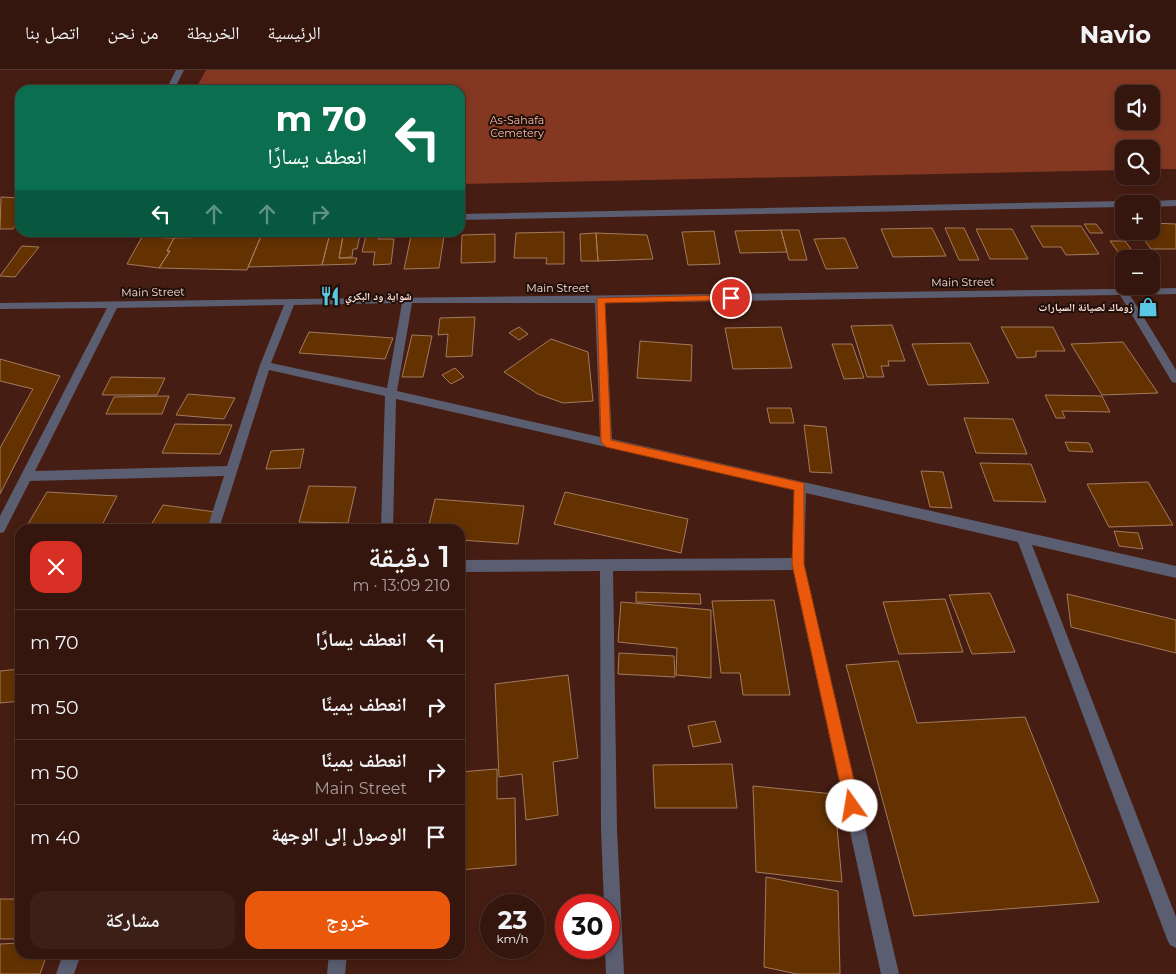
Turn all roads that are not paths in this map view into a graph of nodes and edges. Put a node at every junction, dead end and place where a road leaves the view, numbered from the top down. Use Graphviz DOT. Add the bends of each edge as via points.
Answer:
graph roads {
  1 [pos="180,70"];
  2 [pos="172,85"];
  3 [pos="1115,204"];
  4 [pos="1160,204"];
  5 [pos="1176,204"];
  6 [pos="465,217"];
  7 [pos="1160,291"];
  8 [pos="1176,291"];
  9 [pos="1115,292"];
  10 [pos="1124,295"];
  11 [pos="408,300"];
  12 [pos="600,300"];
  13 [pos="290,303"];
  14 [pos="113,305"];
  15 [pos="0,306"];
  16 [pos="265,365"];
  17 [pos="1175,377"];
  18 [pos="391,394"];
  19 [pos="606,442"];
  20 [pos="230,471"];
  21 [pos="26,476"];
  22 [pos="800,486"];
  23 [pos="4,512"];
  24 [pos="214,524"];
  25 [pos="387,524"];
  26 [pos="0,528"];
  27 [pos="1023,537"];
  28 [pos="798,564"];
  29 [pos="606,565"];
  30 [pos="465,566"];
  31 [pos="1176,572"];
  32 [pos="1176,939"];
  33 [pos="70,959"];
  34 [pos="338,959"];
  35 [pos="65,974"];
  36 [pos="336,974"];
  37 [pos="615,974"];
  38 [pos="890,974"];
  1 -- 2 [label="street"];
  3 -- 6 [label="street"];
  4 -- 5 [label="street"];
  7 -- 8 [label="street, Main Street"];
  9 -- 12 [label="street, Main Street"];
  10 -- 17 [label="street"];
  11 -- 12 [label="street, Main Street"];
  11 -- 13 [label="street, Main Street"];
  11 -- 18 [label="street"];
  12 -- 19 [label="street"];
  13 -- 14 [label="street, Main Street"];
  13 -- 16 [label="street"];
  14 -- 15 [label="street, Main Street"];
  14 -- 21 [label="street"];
  16 -- 18 [label="street"];
  16 -- 20 [label="street"];
  18 -- 19 [label="street"];
  18 -- 25 [label="street"];
  19 -- 22 [label="street"];
  20 -- 21 [label="street"];
  20 -- 24 [label="street"];
  21 -- 23 [label="street"];
  22 -- 27 [label="street"];
  22 -- 28 [label="street"];
  23 -- 26 [label="street"];
  27 -- 31 [label="street"];
  27 -- 32 [label="street"];
  28 -- 29 [label="street"];
  28 -- 38 [label="street"];
  29 -- 30 [label="street"];
  29 -- 37 [label="street" via="609,829"];
  33 -- 35 [label="street"];
  34 -- 36 [label="street"];
}
